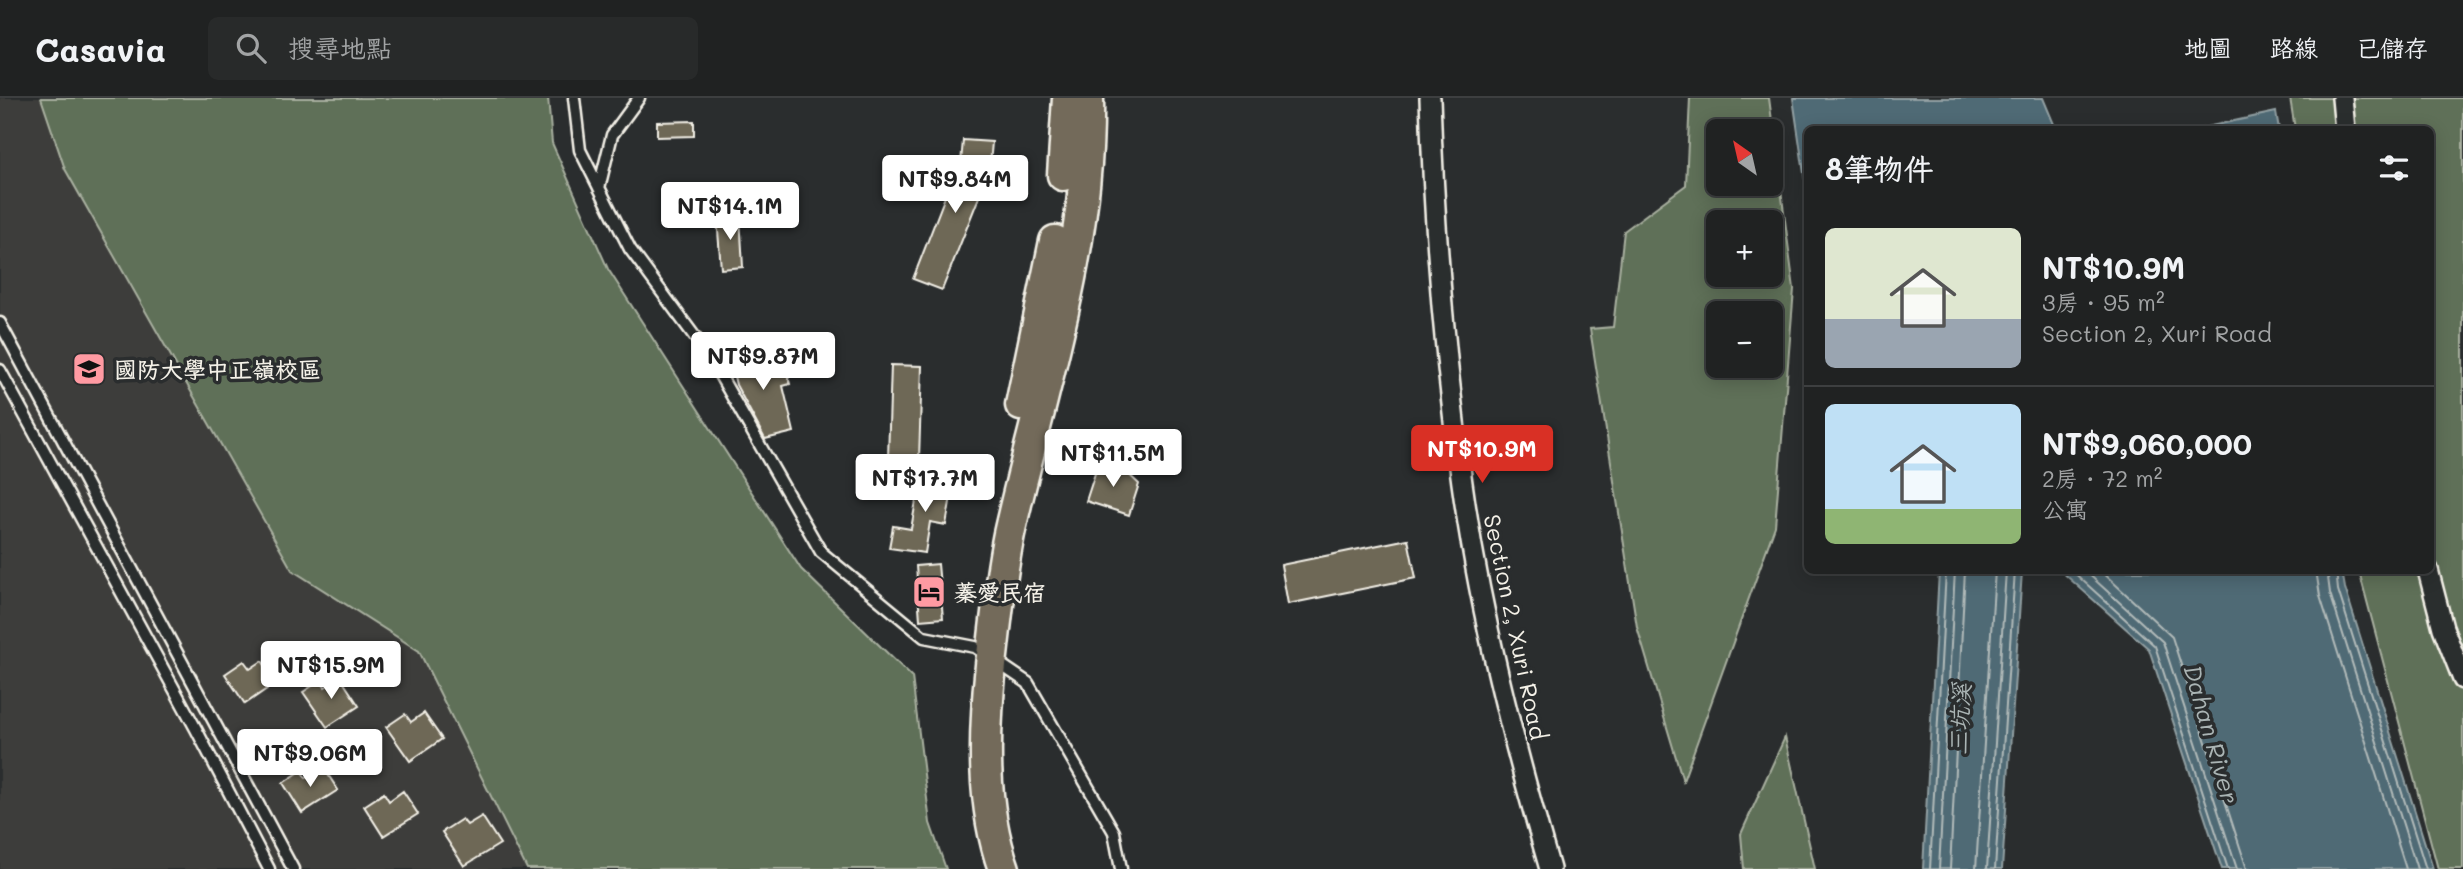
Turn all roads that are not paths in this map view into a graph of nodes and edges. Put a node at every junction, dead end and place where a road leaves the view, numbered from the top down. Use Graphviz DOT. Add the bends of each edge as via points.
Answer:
graph roads {
  1 [pos="574,98"];
  2 [pos="639,98"];
  3 [pos="1068,98"];
  4 [pos="1088,98"];
  5 [pos="1430,98"];
  6 [pos="2342,98"];
  7 [pos="2345,126"];
  8 [pos="599,188"];
  9 [pos="0,323"];
  10 [pos="0,370"];
  11 [pos="2429,574"];
  12 [pos="983,654"];
  13 [pos="2463,679"];
  14 [pos="269,869"];
  15 [pos="293,869"];
  16 [pos="984,869"];
  17 [pos="1004,869"];
  18 [pos="1121,869"];
  19 [pos="1550,869"];
  1 -- 8 [label="lane" via="580,150"];
  2 -- 8 [label="lane" via="612,135"];
  3 -- 12 [label="main road" via="1061,209 982,577"];
  4 -- 12 [label="main road" via="1082,186 1063,316"];
  5 -- 19 [label="street, Section 2, Xuri Road" via="1440,286 1462,484 1505,702"];
  6 -- 7 [label="street"];
  8 -- 12 [label="lane" via="630,250 709,356 821,552 924,637"];
  9 -- 15 [label="lane"];
  10 -- 14 [label="lane"];
  11 -- 13 [label="street"];
  12 -- 16 [label="main road" via="969,775 972,820"];
  12 -- 17 [label="main road" via="987,779 996,847"];
  12 -- 18 [label="lane" via="1028,683 1114,832"];
}
